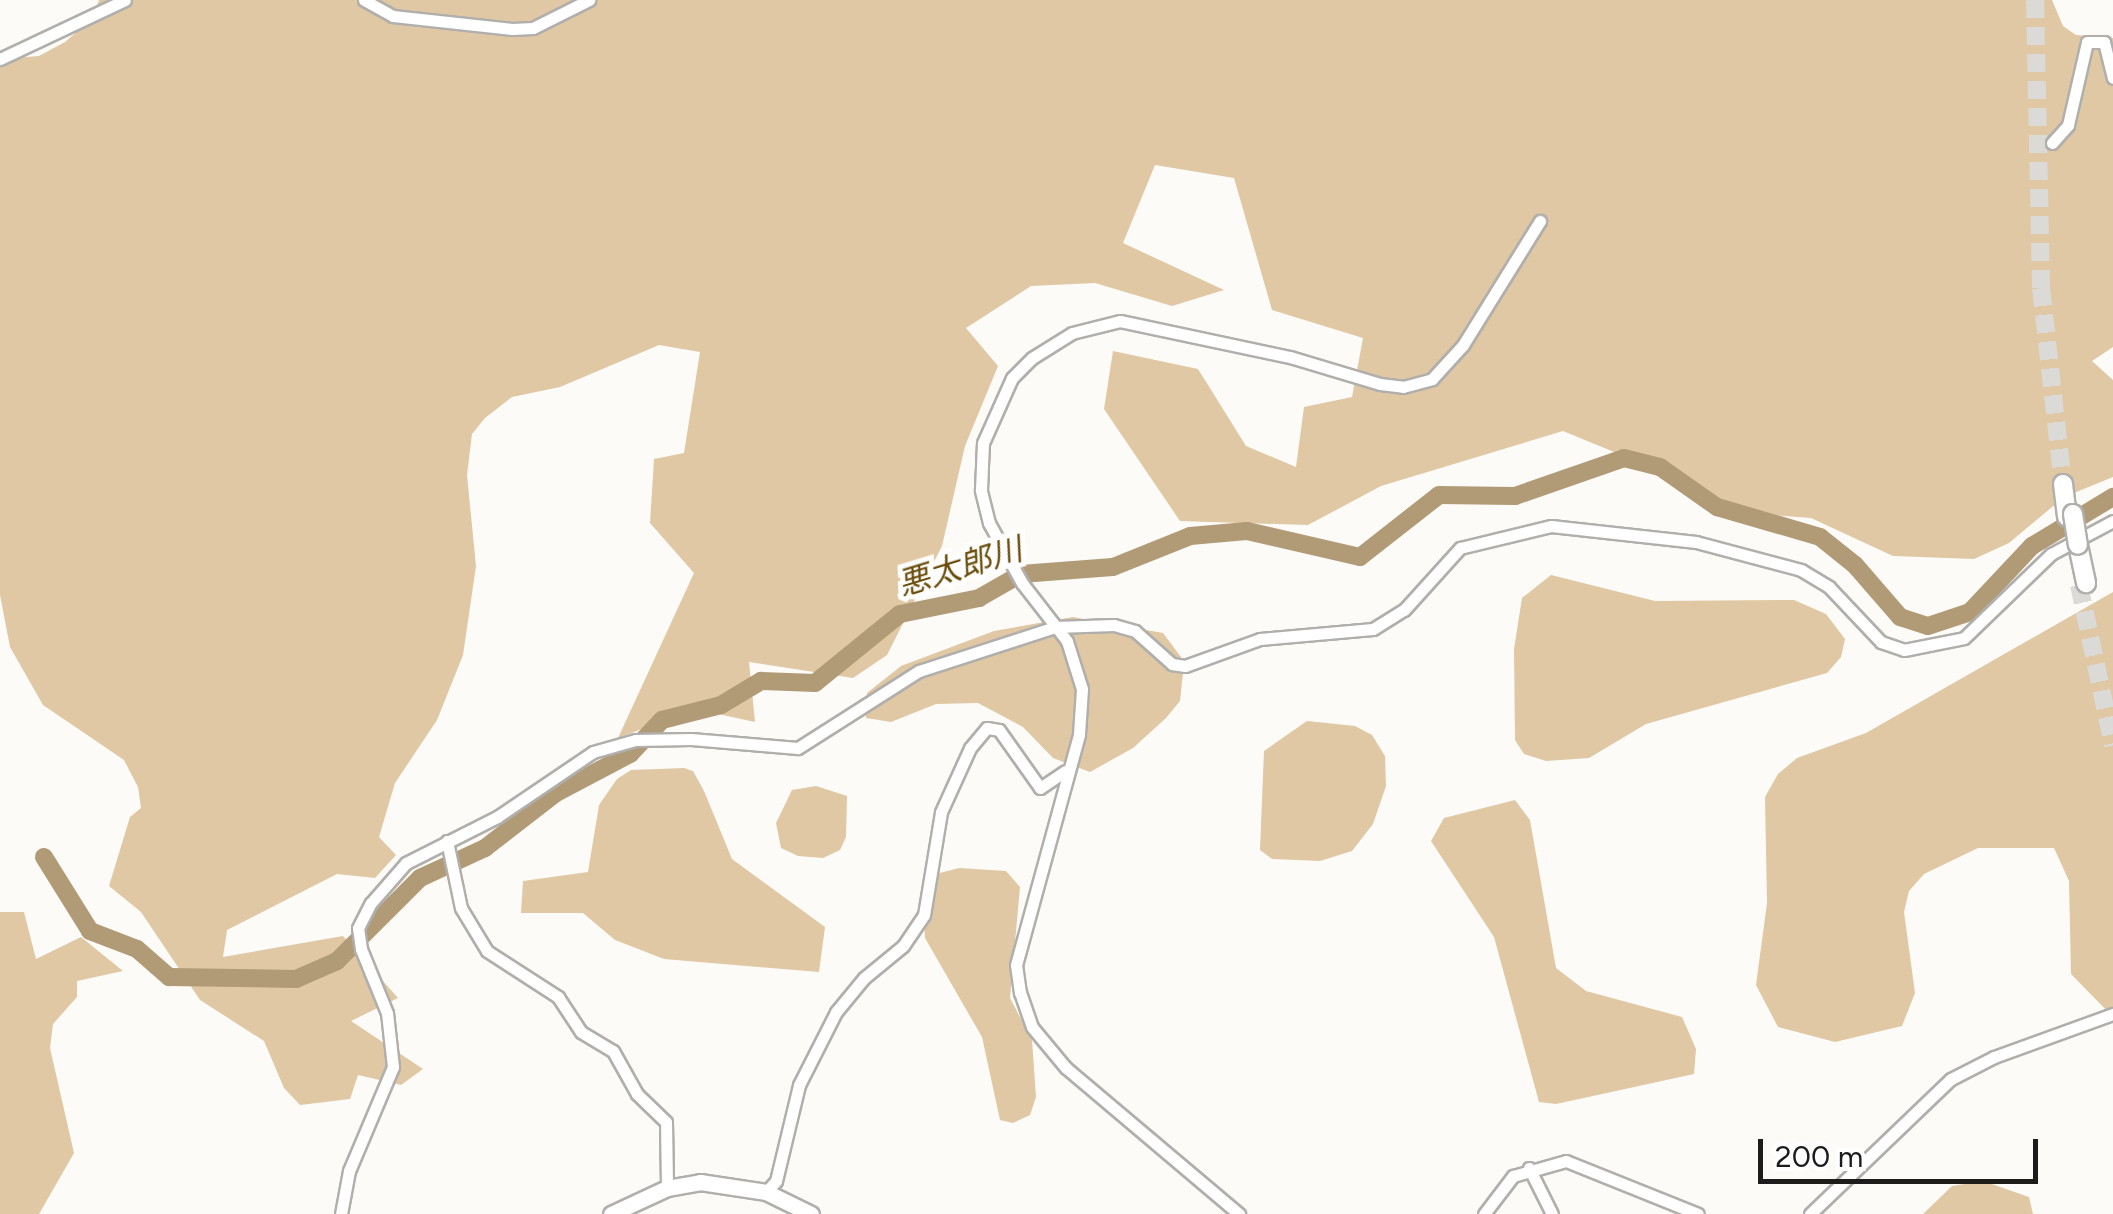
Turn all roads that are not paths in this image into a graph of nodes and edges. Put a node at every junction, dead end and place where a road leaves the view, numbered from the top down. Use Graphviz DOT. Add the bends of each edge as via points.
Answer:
graph roads {
  1 [pos="125,0"];
  2 [pos="364,0"];
  3 [pos="589,0"];
  4 [pos="0,58"];
  5 [pos="2113,78"];
  6 [pos="2052,143"];
  7 [pos="1540,221"];
  8 [pos="2066,483"];
  9 [pos="2113,521"];
  10 [pos="2083,584"];
  11 [pos="1054,627"];
  12 [pos="1068,768"];
  13 [pos="447,841"];
  14 [pos="2113,1014"];
  15 [pos="1528,1168"];
  16 [pos="667,1188"];
  17 [pos="766,1192"];
  18 [pos="340,1214"];
  19 [pos="612,1214"];
  20 [pos="811,1214"];
  21 [pos="1239,1214"];
  22 [pos="1484,1214"];
  23 [pos="1552,1214"];
  24 [pos="1698,1214"];
  25 [pos="1810,1214"];
  1 -- 4 [label="street"];
  2 -- 3 [label="street" via="393,16 512,28 533,28"];
  5 -- 6 [label="street" via="2104,42 2087,42 2068,125"];
  7 -- 11 [label="street" via="1464,345 1432,380 1418,384 1380,384 1290,357 1120,321 1072,333 1032,358 998,402 983,443 981,490 1003,552"];
  8 -- 10 [label="highway, bridge"];
  9 -- 11 [label="street" via="2050,554 1964,638 1904,650 1881,642 1829,588 1801,570 1696,542 1583,526 1499,534 1460,548 1404,610 1373,629 1260,639 1195,664 1172,664 1135,632 1114,625"];
  11 -- 12 [label="street" via="1071,650 1082,689"];
  11 -- 13 [label="street" via="919,671 798,748 691,738 617,744"];
  12 -- 17 [label="street" via="1040,788 998,730 987,728 970,748 941,812 924,915 904,946 836,1012 799,1085 776,1181"];
  12 -- 21 [label="street" via="1016,964 1032,1027 1066,1068"];
  13 -- 16 [label="street" via="462,908 487,951 558,997 581,1032 613,1051 637,1094 666,1122"];
  13 -- 18 [label="street" via="406,864 358,928 363,960 393,1035 393,1067 349,1171"];
  14 -- 25 [label="street" via="1951,1079"];
  15 -- 22 [label="street" via="1500,1189"];
  15 -- 23 [label="street"];
  15 -- 24 [label="street" via="1566,1161"];
  16 -- 17 [label="main road" via="700,1182"];
  16 -- 19 [label="main road"];
  17 -- 20 [label="main road"];
}
